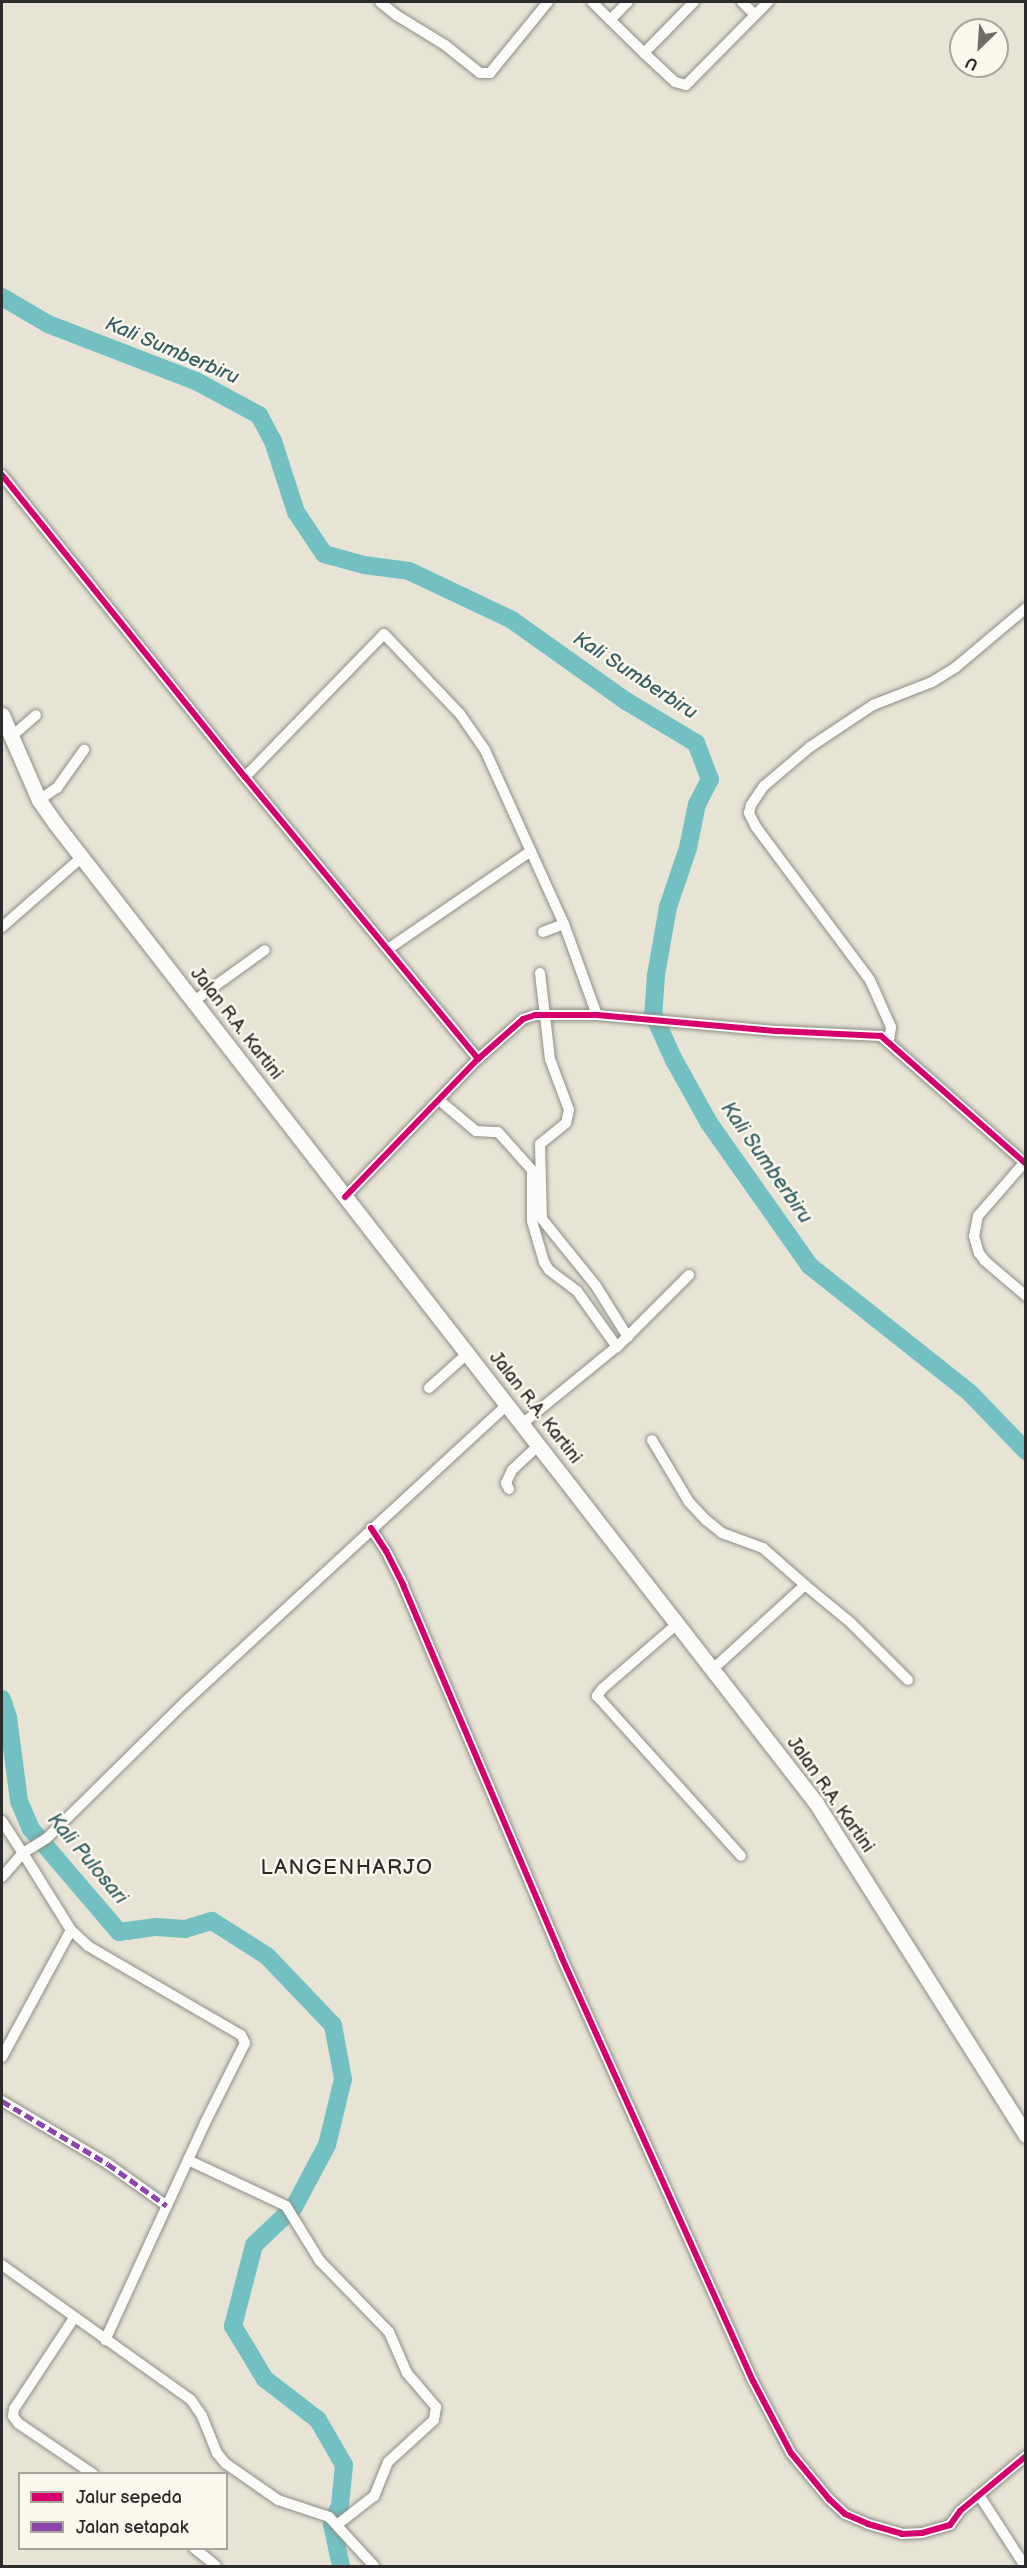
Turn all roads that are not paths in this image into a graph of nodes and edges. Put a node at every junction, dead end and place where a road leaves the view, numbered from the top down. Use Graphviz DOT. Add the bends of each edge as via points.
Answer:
graph roads {
  1 [pos="380,2"];
  2 [pos="548,2"];
  3 [pos="592,2"];
  4 [pos="628,2"];
  5 [pos="694,2"];
  6 [pos="742,2"];
  7 [pos="768,2"];
  8 [pos="755,15"];
  9 [pos="610,20"];
  10 [pos="644,52"];
  11 [pos="2,475"];
  12 [pos="1026,608"];
  13 [pos="2,715"];
  14 [pos="36,715"];
  15 [pos="12,737"];
  16 [pos="84,750"];
  17 [pos="245,777"];
  18 [pos="39,800"];
  19 [pos="531,850"];
  20 [pos="81,856"];
  21 [pos="2,922"];
  22 [pos="562,925"];
  23 [pos="2,927"];
  24 [pos="543,932"];
  25 [pos="388,949"];
  26 [pos="265,950"];
  27 [pos="540,973"];
  28 [pos="194,1001"];
  29 [pos="541,1015"];
  30 [pos="597,1016"];
  31 [pos="889,1040"];
  32 [pos="478,1059"];
  33 [pos="439,1100"];
  34 [pos="1025,1164"];
  35 [pos="345,1197"];
  36 [pos="537,1220"];
  37 [pos="689,1275"];
  38 [pos="1026,1296"];
  39 [pos="622,1342"];
  40 [pos="468,1353"];
  41 [pos="429,1388"];
  42 [pos="507,1405"];
  43 [pos="522,1424"];
  44 [pos="652,1440"];
  45 [pos="539,1445"];
  46 [pos="509,1489"];
  47 [pos="371,1528"];
  48 [pos="805,1585"];
  49 [pos="677,1624"];
  50 [pos="713,1669"];
  51 [pos="908,1680"];
  52 [pos="2,1821"];
  53 [pos="23,1853"];
  54 [pos="741,1856"];
  55 [pos="2,1877"];
  56 [pos="71,1930"];
  57 [pos="2,2056"];
  58 [pos="2,2101"];
  59 [pos="1026,2135"];
  60 [pos="188,2160"];
  61 [pos="167,2206"];
  62 [pos="2,2265"];
  63 [pos="74,2318"];
  64 [pos="105,2340"];
  65 [pos="1026,2456"];
  66 [pos="90,2472"];
  67 [pos="979,2495"];
  68 [pos="335,2521"];
  69 [pos="196,2550"];
  70 [pos="216,2566"];
  71 [pos="374,2566"];
  72 [pos="1025,2566"];
  1 -- 2 [label="street" via="480,72 490,73"];
  3 -- 9 [label="street"];
  4 -- 9 [label="street"];
  5 -- 10 [label="street"];
  6 -- 8 [label="street"];
  7 -- 8 [label="street"];
  8 -- 10 [label="street" via="686,86 675,82"];
  9 -- 10 [label="street"];
  11 -- 17 [label="street"];
  12 -- 31 [label="street" via="956,667 932,682 873,705 810,747 764,786 751,805 749,813 756,827 870,980 891,1027"];
  13 -- 15 [label="main road, Jalan R.A. Kartini"];
  14 -- 15 [label="street"];
  15 -- 18 [label="main road, Jalan R.A. Kartini"];
  16 -- 18 [label="street" via="57,788"];
  17 -- 19 [label="street" via="384,634 475,733"];
  17 -- 25 [label="street"];
  18 -- 20 [label="main road, Jalan R.A. Kartini"];
  19 -- 22 [label="street"];
  19 -- 25 [label="street"];
  20 -- 21 [label="street"];
  20 -- 23 [label="street"];
  20 -- 28 [label="main road, Jalan R.A. Kartini"];
  22 -- 24 [label="street"];
  22 -- 30 [label="street"];
  25 -- 32 [label="street"];
  26 -- 28 [label="street"];
  27 -- 29 [label="street"];
  28 -- 35 [label="main road, Jalan R.A. Kartini"];
  29 -- 30 [label="street"];
  29 -- 32 [label="street" via="523,1019"];
  29 -- 36 [label="street" via="550,1059 569,1110 566,1123 540,1144"];
  30 -- 31 [label="street" via="881,1036"];
  31 -- 34 [label="street"];
  32 -- 33 [label="street"];
  33 -- 35 [label="street"];
  33 -- 36 [label="street" via="476,1131 498,1132 532,1170"];
  34 -- 38 [label="street" via="978,1216 974,1236 985,1261"];
  35 -- 40 [label="main road, Jalan R.A. Kartini"];
  36 -- 39 [label="street" via="596,1286"];
  36 -- 39 [label="street" via="549,1270 578,1291"];
  37 -- 39 [label="street"];
  39 -- 43 [label="street"];
  40 -- 41 [label="street"];
  40 -- 42 [label="main road, Jalan R.A. Kartini"];
  42 -- 43 [label="main road, Jalan R.A. Kartini"];
  42 -- 47 [label="street"];
  43 -- 45 [label="main road, Jalan R.A. Kartini"];
  44 -- 48 [label="street" via="689,1502 706,1521 722,1533 763,1548"];
  45 -- 46 [label="street" via="512,1470 506,1483"];
  45 -- 49 [label="main road, Jalan R.A. Kartini"];
  47 -- 53 [label="street" via="47,1838"];
  47 -- 67 [label="street" via="403,1585 561,1956 753,2382 791,2453 845,2514 889,2531 922,2533 950,2525"];
  48 -- 50 [label="street"];
  48 -- 51 [label="street" via="850,1622"];
  49 -- 50 [label="main road, Jalan R.A. Kartini"];
  49 -- 54 [label="street" via="597,1696"];
  50 -- 59 [label="main road, Jalan R.A. Kartini" via="816,1803"];
  52 -- 53 [label="street"];
  53 -- 55 [label="street"];
  53 -- 56 [label="street"];
  56 -- 57 [label="street"];
  56 -- 60 [label="street" via="88,1946 244,2039 244,2049"];
  58 -- 61 [label="street" via="108,2164"];
  60 -- 61 [label="street"];
  60 -- 68 [label="street" via="290,2211 320,2261 389,2332 407,2373 436,2406 434,2420 388,2462 374,2496"];
  61 -- 64 [label="street"];
  62 -- 63 [label="street"];
  63 -- 64 [label="street"];
  63 -- 66 [label="street" via="13,2416"];
  64 -- 68 [label="street" via="191,2400 225,2463 278,2500"];
  65 -- 67 [label="street"];
  67 -- 72 [label="street"];
  68 -- 71 [label="street"];
  69 -- 70 [label="street"];
}
